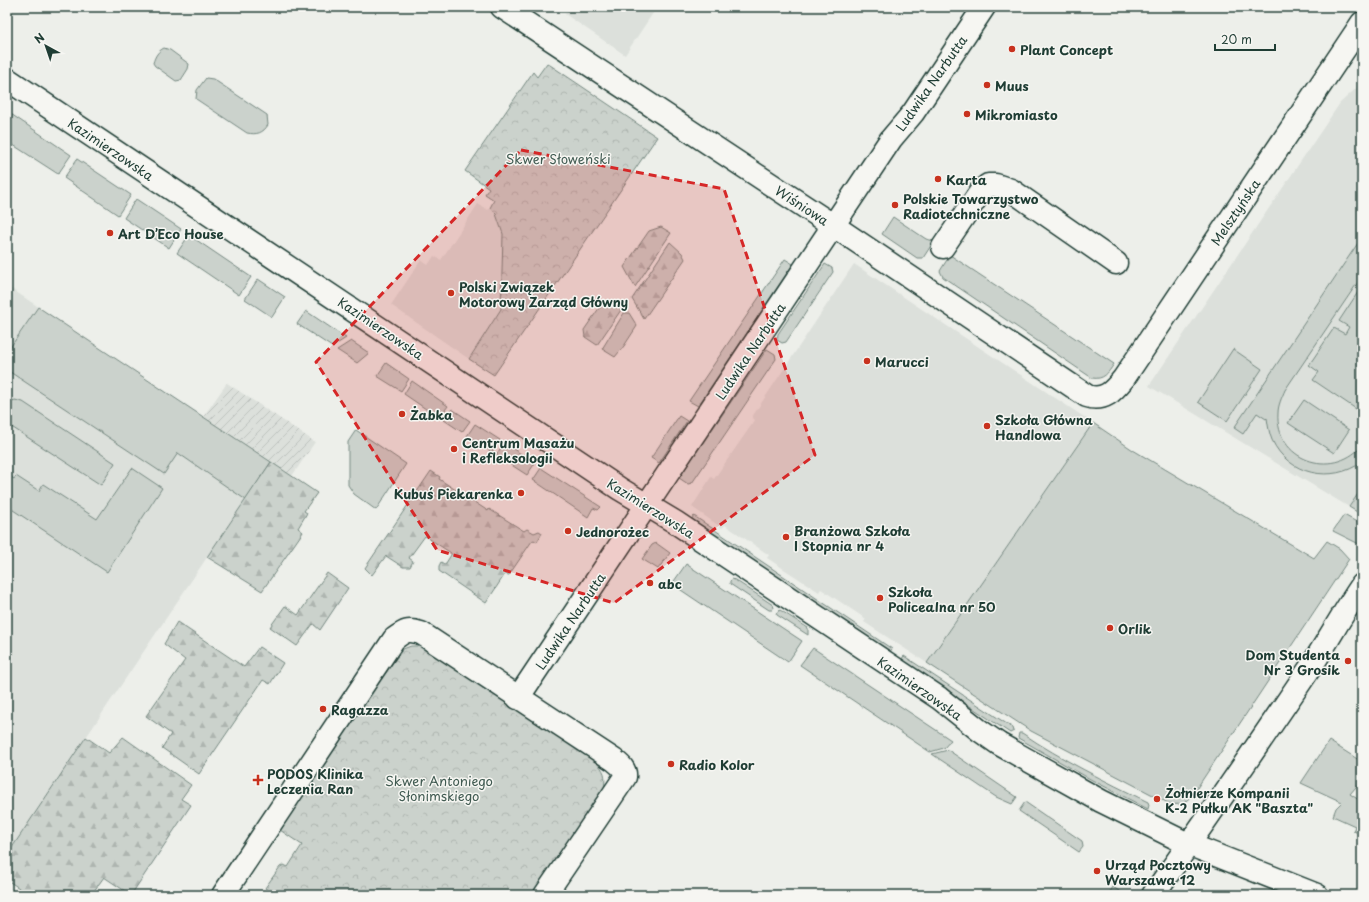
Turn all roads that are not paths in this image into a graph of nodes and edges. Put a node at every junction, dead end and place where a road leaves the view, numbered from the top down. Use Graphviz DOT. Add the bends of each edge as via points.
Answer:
graph roads {
  1 [pos="502,7"];
  2 [pos="984,7"];
  3 [pos="1362,23"];
  4 [pos="7,79"];
  5 [pos="834,226"];
  6 [pos="943,247"];
  7 [pos="1116,263"];
  8 [pos="1095,397"];
  9 [pos="647,505"];
  10 [pos="1362,585"];
  11 [pos="518,698"];
  12 [pos="1188,844"];
  13 [pos="223,895"];
  14 [pos="545,895"];
  15 [pos="1153,895"];
  16 [pos="1317,895"];
  1 -- 5 [label="street, Wiśniowa"];
  2 -- 5 [label="street, Ludwika Narbutta"];
  3 -- 8 [label="street, Melsztyńska" via="1124,378 1115,389"];
  4 -- 9 [label="street, Kazimierzowska"];
  5 -- 8 [label="street, Wiśniowa"];
  5 -- 9 [label="street, Ludwika Narbutta"];
  6 -- 7 [label="street" via="981,191 988,185 996,185 1011,190"];
  9 -- 11 [label="street, Ludwika Narbutta"];
  9 -- 12 [label="street, Kazimierzowska" via="938,698 999,744 1101,802"];
  10 -- 12 [label="street" via="1255,750"];
  11 -- 13 [label="street" via="421,633 410,630 394,639"];
  11 -- 14 [label="street" via="614,760 626,772"];
  12 -- 15 [label="street"];
  12 -- 16 [label="street, Kazimierzowska"];
}
